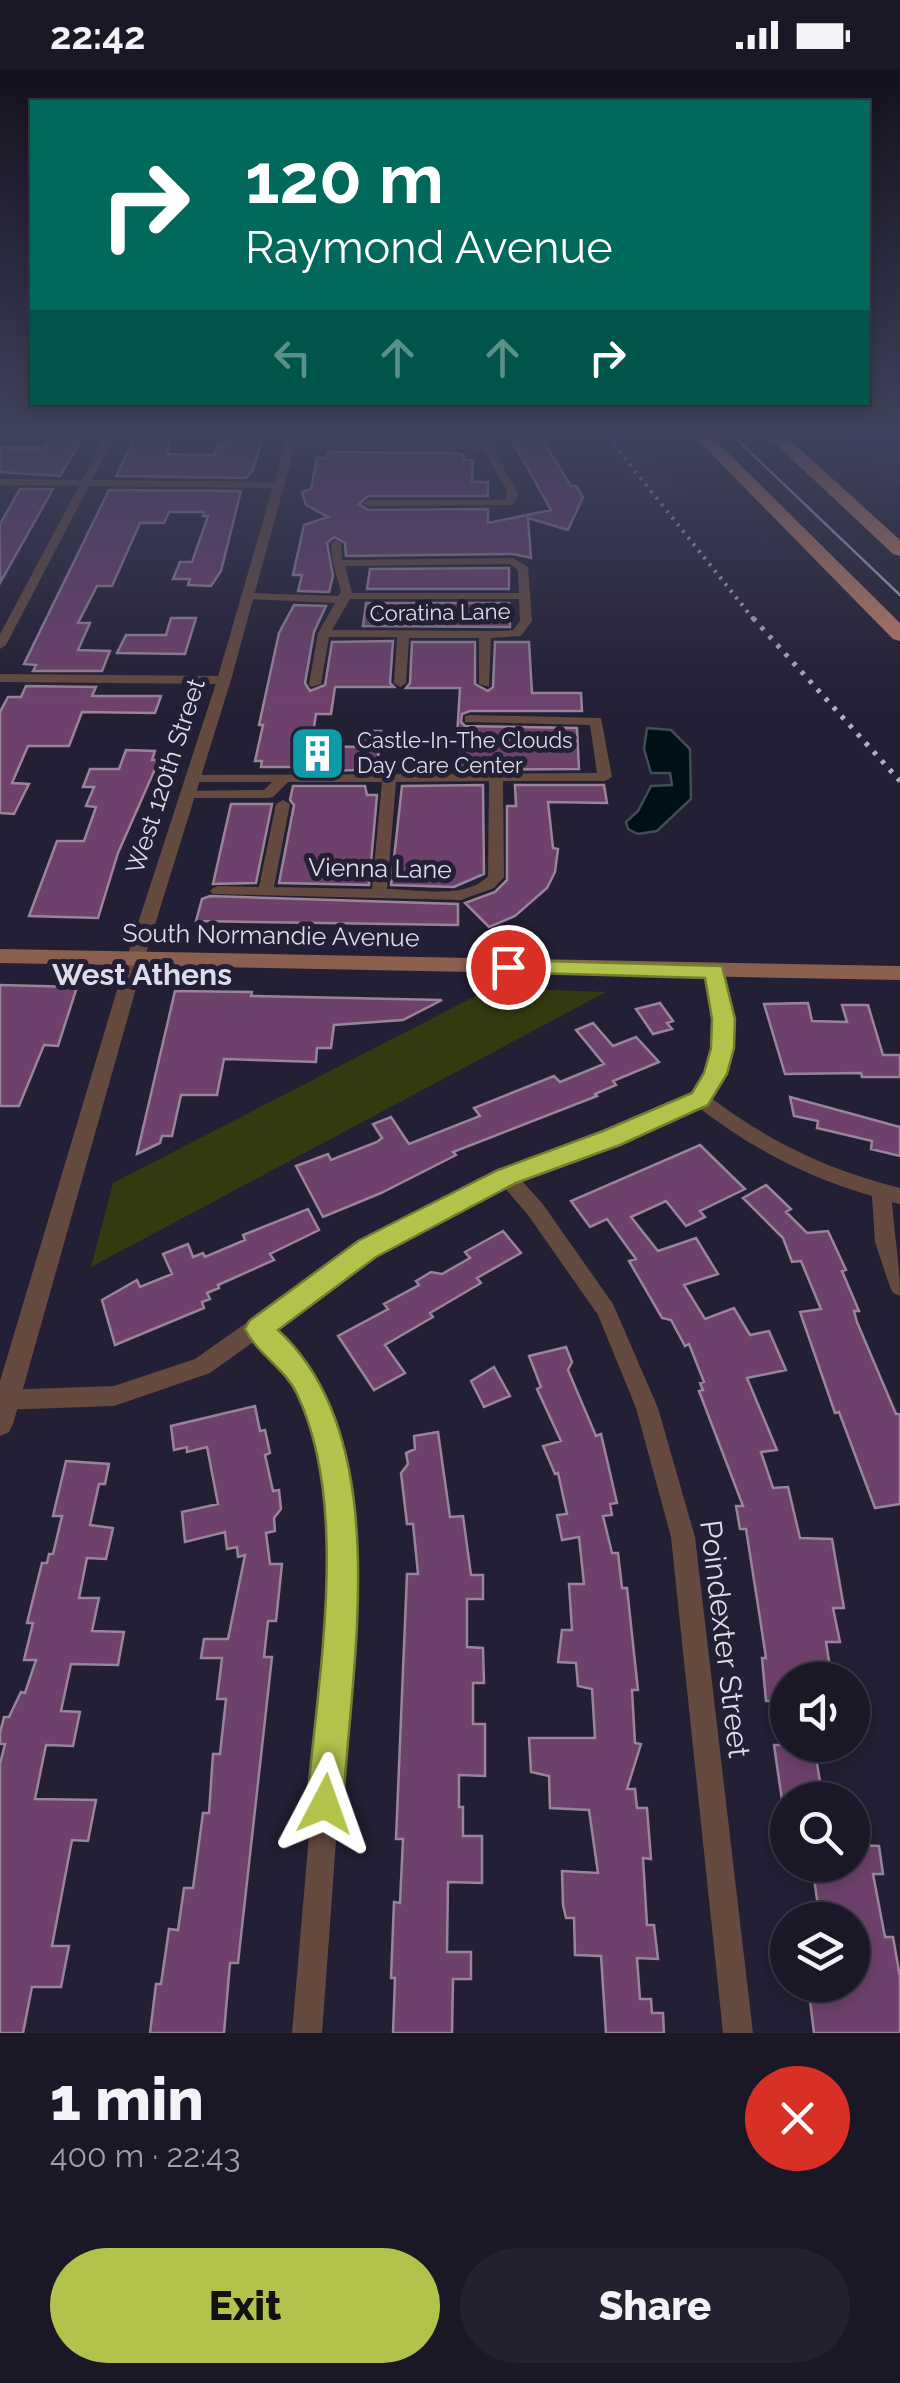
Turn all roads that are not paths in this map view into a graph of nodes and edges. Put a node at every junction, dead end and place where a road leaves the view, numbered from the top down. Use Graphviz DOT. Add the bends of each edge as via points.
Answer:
graph roads {
  1 [pos="65,523"];
  2 [pos="268,523"];
  3 [pos="789,523"];
  4 [pos="870,523"];
  5 [pos="336,542"];
  6 [pos="900,550"];
  7 [pos="338,562"];
  8 [pos="248,596"];
  9 [pos="346,596"];
  10 [pos="525,596"];
  11 [pos="324,633"];
  12 [pos="404,634"];
  13 [pos="484,634"];
  14 [pos="900,635"];
  15 [pos="0,645"];
  16 [pos="0,678"];
  17 [pos="224,680"];
  18 [pos="400,683"];
  19 [pos="315,684"];
  20 [pos="486,684"];
  21 [pos="470,720"];
  22 [pos="389,777"];
  23 [pos="496,777"];
  24 [pos="190,786"];
  25 [pos="283,804"];
  26 [pos="218,891"];
  27 [pos="266,891"];
  28 [pos="379,894"];
  29 [pos="0,956"];
  30 [pos="135,960"];
  31 [pos="714,971"];
  32 [pos="900,973"];
  33 [pos="700,1099"];
  34 [pos="507,1176"];
  35 [pos="890,1194"];
  36 [pos="900,1287"];
  37 [pos="258,1329"];
  38 [pos="3,1400"];
  39 [pos="0,1424"];
  40 [pos="307,2033"];
  41 [pos="738,2033"];
  1 -- 15 [label="street"];
  2 -- 8 [label="street, West 120th Street"];
  3 -- 14 [label="highway"];
  4 -- 6 [label="highway"];
  5 -- 7 [label="street"];
  7 -- 9 [label="street"];
  7 -- 10 [label="street" via="513,562 524,569"];
  8 -- 9 [label="street"];
  8 -- 17 [label="street, West 120th Street"];
  9 -- 10 [label="street"];
  9 -- 11 [label="street"];
  10 -- 13 [label="street, Coratina Lane" via="522,629"];
  11 -- 12 [label="street, Coratina Lane"];
  11 -- 19 [label="street"];
  12 -- 13 [label="street, Coratina Lane"];
  12 -- 18 [label="street"];
  13 -- 20 [label="street"];
  16 -- 17 [label="street"];
  17 -- 24 [label="street, West 120th Street"];
  21 -- 23 [label="street" via="596,721 605,777"];
  22 -- 23 [label="street"];
  22 -- 24 [label="street" via="285,777 268,794"];
  22 -- 28 [label="street"];
  23 -- 28 [label="street, Vienna Lane" via="496,877 489,886 462,895"];
  24 -- 30 [label="street, West 120th Street"];
  25 -- 27 [label="street"];
  26 -- 27 [label="street, Vienna Lane"];
  27 -- 28 [label="street, Vienna Lane"];
  29 -- 30 [label="main road, South Normandie Avenue"];
  30 -- 31 [label="main road, South Normandie Avenue"];
  30 -- 38 [label="street, West 120th Street"];
  31 -- 32 [label="main road, South Normandie Avenue"];
  31 -- 33 [label="street" via="723,1048"];
  33 -- 34 [label="street"];
  33 -- 35 [label="street" via="773,1152 816,1173"];
  34 -- 37 [label="street" via="367,1249"];
  34 -- 41 [label="street, Poindexter Street" via="606,1310 648,1408 683,1537"];
  35 -- 36 [label="street" via="884,1242"];
  37 -- 38 [label="street" via="202,1366 146,1388 114,1396"];
  37 -- 40 [label="street" via="308,1384 339,1481 341,1583"];
  38 -- 39 [label="street, West 120th Street"];
}
